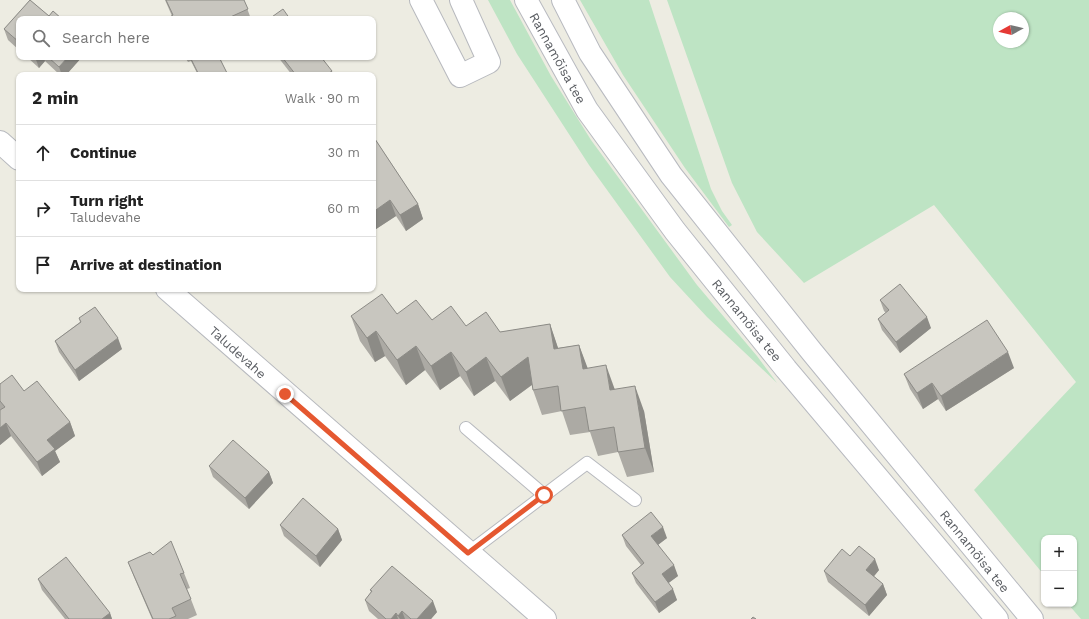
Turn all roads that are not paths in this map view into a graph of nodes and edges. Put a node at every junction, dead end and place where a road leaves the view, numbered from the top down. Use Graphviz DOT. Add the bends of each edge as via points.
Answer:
graph roads {
  1 [pos="422,0"];
  2 [pos="461,0"];
  3 [pos="526,0"];
  4 [pos="563,0"];
  5 [pos="0,142"];
  6 [pos="16,156"];
  7 [pos="170,292"];
  8 [pos="466,428"];
  9 [pos="544,495"];
  10 [pos="635,500"];
  11 [pos="468,553"];
  12 [pos="545,619"];
  13 [pos="997,619"];
  14 [pos="1032,619"];
  1 -- 2 [label="street" via="460,76 489,62"];
  3 -- 13 [label="street, Rannamõisa tee" via="587,110 675,231 786,369"];
  4 -- 14 [label="street, Rannamõisa tee" via="590,53 670,175"];
  5 -- 6 [label="street"];
  7 -- 11 [label="street, Taludevahe"];
  8 -- 9 [label="lane"];
  9 -- 10 [label="lane" via="587,463"];
  9 -- 11 [label="lane"];
  11 -- 12 [label="street, Taludevahe"];
}
